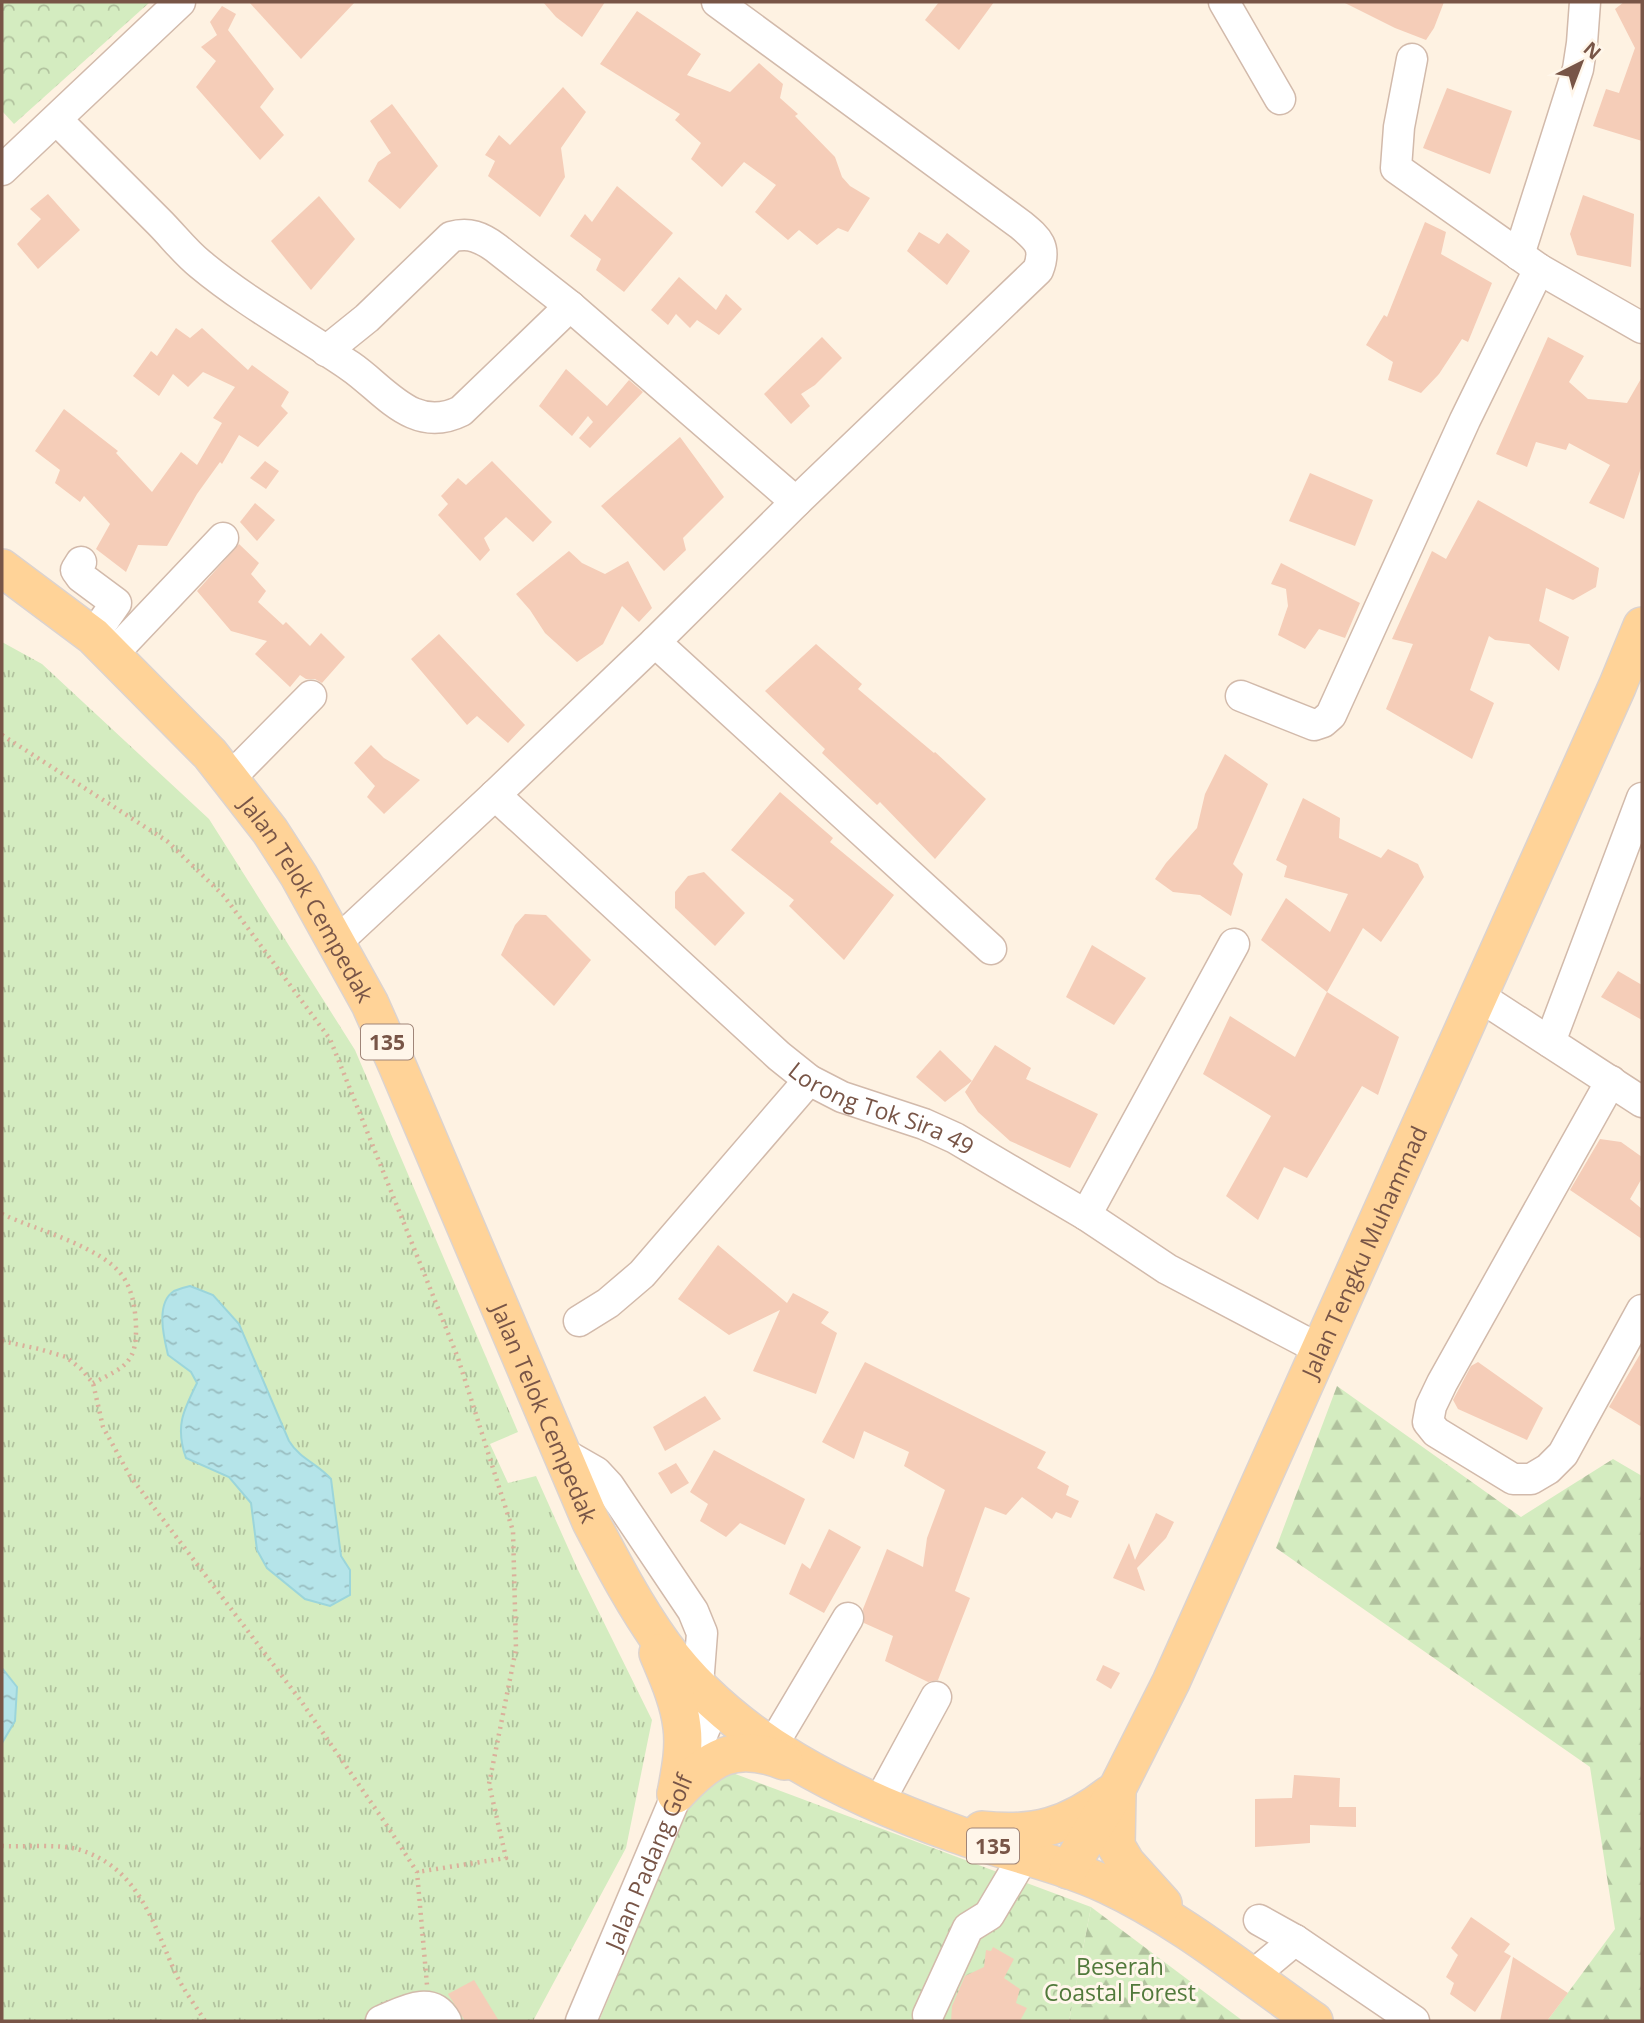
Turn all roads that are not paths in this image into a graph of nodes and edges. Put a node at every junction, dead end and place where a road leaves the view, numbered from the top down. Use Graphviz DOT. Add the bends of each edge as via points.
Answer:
graph roads {
  1 [pos="180,2"];
  2 [pos="717,2"];
  3 [pos="1224,2"];
  4 [pos="1585,2"];
  5 [pos="1412,59"];
  6 [pos="1280,99"];
  7 [pos="57,120"];
  8 [pos="2,170"];
  9 [pos="1529,262"];
  10 [pos="570,306"];
  11 [pos="1642,328"];
  12 [pos="326,351"];
  13 [pos="796,502"];
  14 [pos="223,538"];
  15 [pos="81,562"];
  16 [pos="2,568"];
  17 [pos="1642,626"];
  18 [pos="655,642"];
  19 [pos="102,646"];
  20 [pos="312,696"];
  21 [pos="1241,696"];
  22 [pos="229,779"];
  23 [pos="495,795"];
  24 [pos="1642,798"];
  25 [pos="337,942"];
  26 [pos="1234,944"];
  27 [pos="991,950"];
  28 [pos="1479,996"];
  29 [pos="1550,1042"];
  30 [pos="809,1080"];
  31 [pos="1611,1081"];
  32 [pos="1642,1101"];
  33 [pos="1086,1215"];
  34 [pos="1642,1310"];
  35 [pos="579,1321"];
  36 [pos="1319,1349"];
  37 [pos="561,1452"];
  38 [pos="638,1606"];
  39 [pos="848,1618"];
  40 [pos="707,1694"];
  41 [pos="936,1696"];
  42 [pos="772,1746"];
  43 [pos="820,1777"];
  44 [pos="1117,1789"];
  45 [pos="676,1794"];
  46 [pos="879,1802"];
  47 [pos="918,1820"];
  48 [pos="1024,1856"];
  49 [pos="1068,1870"];
  50 [pos="1259,1920"];
  51 [pos="1295,1940"];
  52 [pos="1207,1946"];
  53 [pos="1251,1977"];
  54 [pos="438,2014"];
  55 [pos="928,2015"];
  56 [pos="381,2021"];
  57 [pos="581,2021"];
  58 [pos="1314,2021"];
  59 [pos="1414,2021"];
  1 -- 7 [label="street"];
  2 -- 13 [label="street" via="1021,225 1041,248 1038,270 1028,281"];
  3 -- 6 [label="street"];
  4 -- 9 [label="street" via="1578,69"];
  5 -- 9 [label="street" via="1396,168"];
  7 -- 8 [label="street"];
  7 -- 12 [label="street" via="188,252 248,300"];
  9 -- 11 [label="street"];
  9 -- 21 [label="street" via="1465,420 1331,715 1314,725"];
  10 -- 12 [label="street" via="451,415 411,414"];
  10 -- 12 [label="street" via="485,240 461,234 439,247"];
  10 -- 13 [label="street"];
  13 -- 18 [label="street"];
  14 -- 19 [label="street"];
  15 -- 19 [label="street" via="76,569 80,577 116,603"];
  16 -- 19 [label="main road, Jalan Telok Cempedak / 135"];
  17 -- 28 [label="main road, Jalan Tengku Muhammad"];
  18 -- 23 [label="street"];
  18 -- 27 [label="street"];
  19 -- 22 [label="main road, Jalan Telok Cempedak / 135" via="210,754"];
  20 -- 22 [label="street"];
  22 -- 25 [label="main road, Jalan Telok Cempedak / 135" via="270,831"];
  23 -- 25 [label="street"];
  23 -- 30 [label="street, Lorong Tok Sira 49"];
  24 -- 29 [label="street"];
  25 -- 37 [label="main road, Jalan Telok Cempedak / 135" via="397,1065"];
  26 -- 33 [label="street"];
  28 -- 29 [label="street"];
  28 -- 36 [label="main road, Jalan Tengku Muhammad"];
  29 -- 31 [label="street"];
  30 -- 33 [label="street, Lorong Tok Sira 49" via="842,1097 955,1138"];
  30 -- 35 [label="street" via="642,1274"];
  31 -- 32 [label="street"];
  31 -- 34 [label="street" via="1442,1383 1428,1422 1436,1432 1513,1479 1531,1479 1563,1454"];
  33 -- 36 [label="street, Lorong Tok Sira 49" via="1201,1288"];
  36 -- 44 [label="main road, Jalan Tengku Muhammad" via="1195,1628"];
  37 -- 38 [label="main road, Jalan Telok Cempedak / 135" via="591,1522"];
  37 -- 40 [label="street, Jalan Padang Golf" via="596,1472 609,1486 693,1611 702,1633"];
  38 -- 40 [label="main road, Jalan Telok Cempedak / 135" via="664,1645"];
  38 -- 45 [label="main road" via="676,1698 683,1728"];
  39 -- 42 [label="street"];
  40 -- 42 [label="main road, Jalan Telok Cempedak / 135"];
  40 -- 45 [label="street, Jalan Padang Golf"];
  41 -- 46 [label="street"];
  42 -- 43 [label="main road, Jalan Telok Cempedak / 135"];
  43 -- 45 [label="main road" via="770,1756 731,1753 698,1771"];
  43 -- 46 [label="main road, Jalan Telok Cempedak / 135"];
  44 -- 47 [label="main road" via="1074,1818 1029,1832"];
  44 -- 49 [label="main road, Jalan Tengku Muhammad"];
  44 -- 52 [label="main road" via="1116,1846 1155,1896"];
  45 -- 57 [label="street, Jalan Padang Golf"];
  46 -- 47 [label="main road, Jalan Telok Cempedak / 135"];
  47 -- 48 [label="main road, Jalan Telok Cempedak / 135"];
  48 -- 49 [label="main road, Jalan Telok Cempedak / 135"];
  48 -- 55 [label="street" via="989,1915 968,1928"];
  49 -- 52 [label="main road, Jalan Telok Cempedak / 135" via="1130,1896"];
  50 -- 51 [label="street"];
  51 -- 53 [label="street"];
  51 -- 59 [label="street"];
  52 -- 53 [label="main road, Jalan Telok Cempedak / 135"];
  53 -- 58 [label="main road, Jalan Telok Cempedak / 135"];
  54 -- 56 [label="street" via="415,2006"];
}
